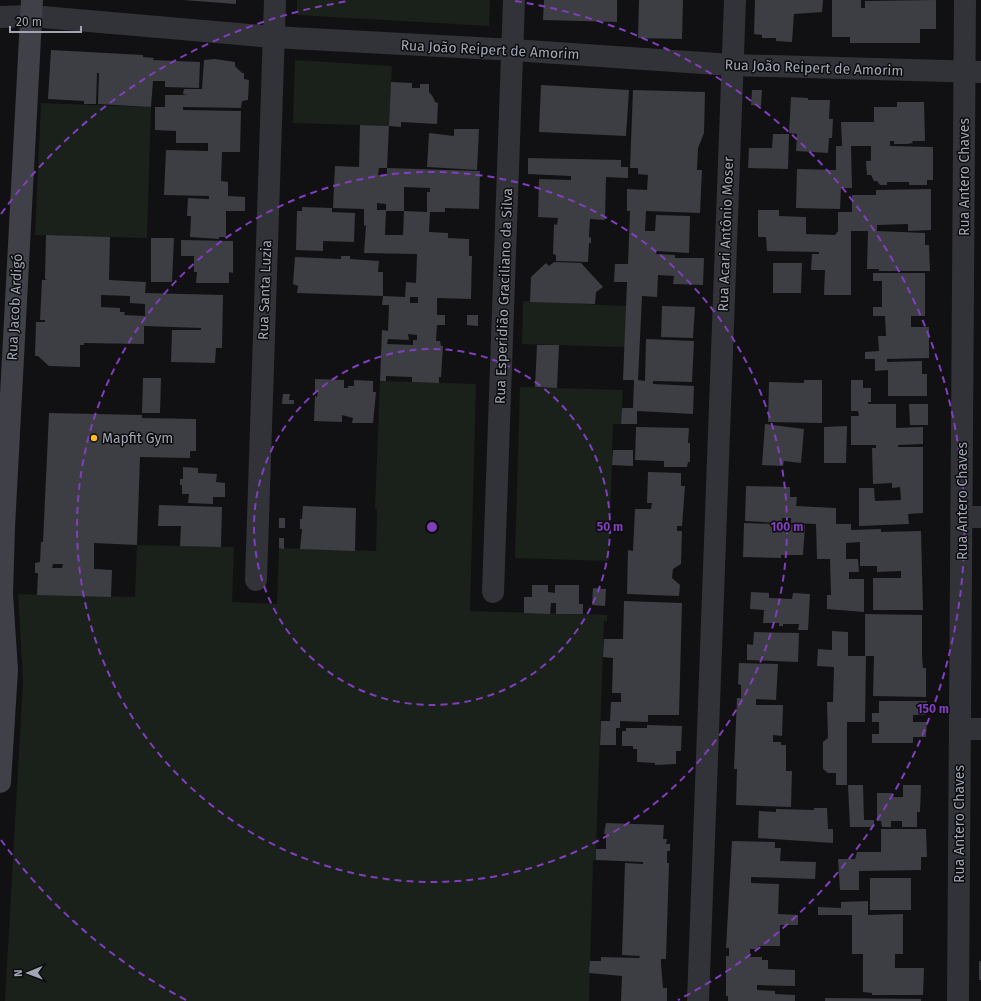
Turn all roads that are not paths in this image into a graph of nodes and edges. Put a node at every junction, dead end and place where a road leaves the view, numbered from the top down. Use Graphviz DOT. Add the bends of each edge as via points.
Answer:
graph roads {
  1 [pos="274,0"];
  2 [pos="514,0"];
  3 [pos="735,0"];
  4 [pos="965,0"];
  5 [pos="32,8"];
  6 [pos="0,17"];
  7 [pos="273,37"];
  8 [pos="513,50"];
  9 [pos="732,66"];
  10 [pos="973,72"];
  11 [pos="972,298"];
  12 [pos="971,517"];
  13 [pos="256,580"];
  14 [pos="493,592"];
  15 [pos="970,729"];
  16 [pos="0,782"];
  17 [pos="698,1001"];
  18 [pos="958,1001"];
  1 -- 7 [label="street, Rua Santa Luzia"];
  2 -- 8 [label="street, Rua Esperidião Graciliano da Silva"];
  3 -- 9 [label="street, Rua Acari Antônio Moser"];
  4 -- 10 [label="street, Rua Antero Chaves"];
  5 -- 6 [label="street, Rua João Reipert de Amorim"];
  5 -- 7 [label="street, Rua João Reipert de Amorim"];
  5 -- 16 [label="main road, Rua Jacob Ardigó" via="4,527 2,594 7,670"];
  7 -- 8 [label="street, Rua João Reipert de Amorim"];
  7 -- 13 [label="street, Rua Santa Luzia"];
  8 -- 9 [label="street, Rua João Reipert de Amorim"];
  8 -- 14 [label="street, Rua Esperidião Graciliano da Silva"];
  9 -- 10 [label="street, Rua João Reipert de Amorim"];
  9 -- 17 [label="street, Rua Acari Antônio Moser"];
  10 -- 11 [label="street, Rua Antero Chaves"];
  11 -- 12 [label="street, Rua Antero Chaves"];
  12 -- 15 [label="street, Rua Antero Chaves"];
  15 -- 18 [label="street, Rua Antero Chaves"];
}
